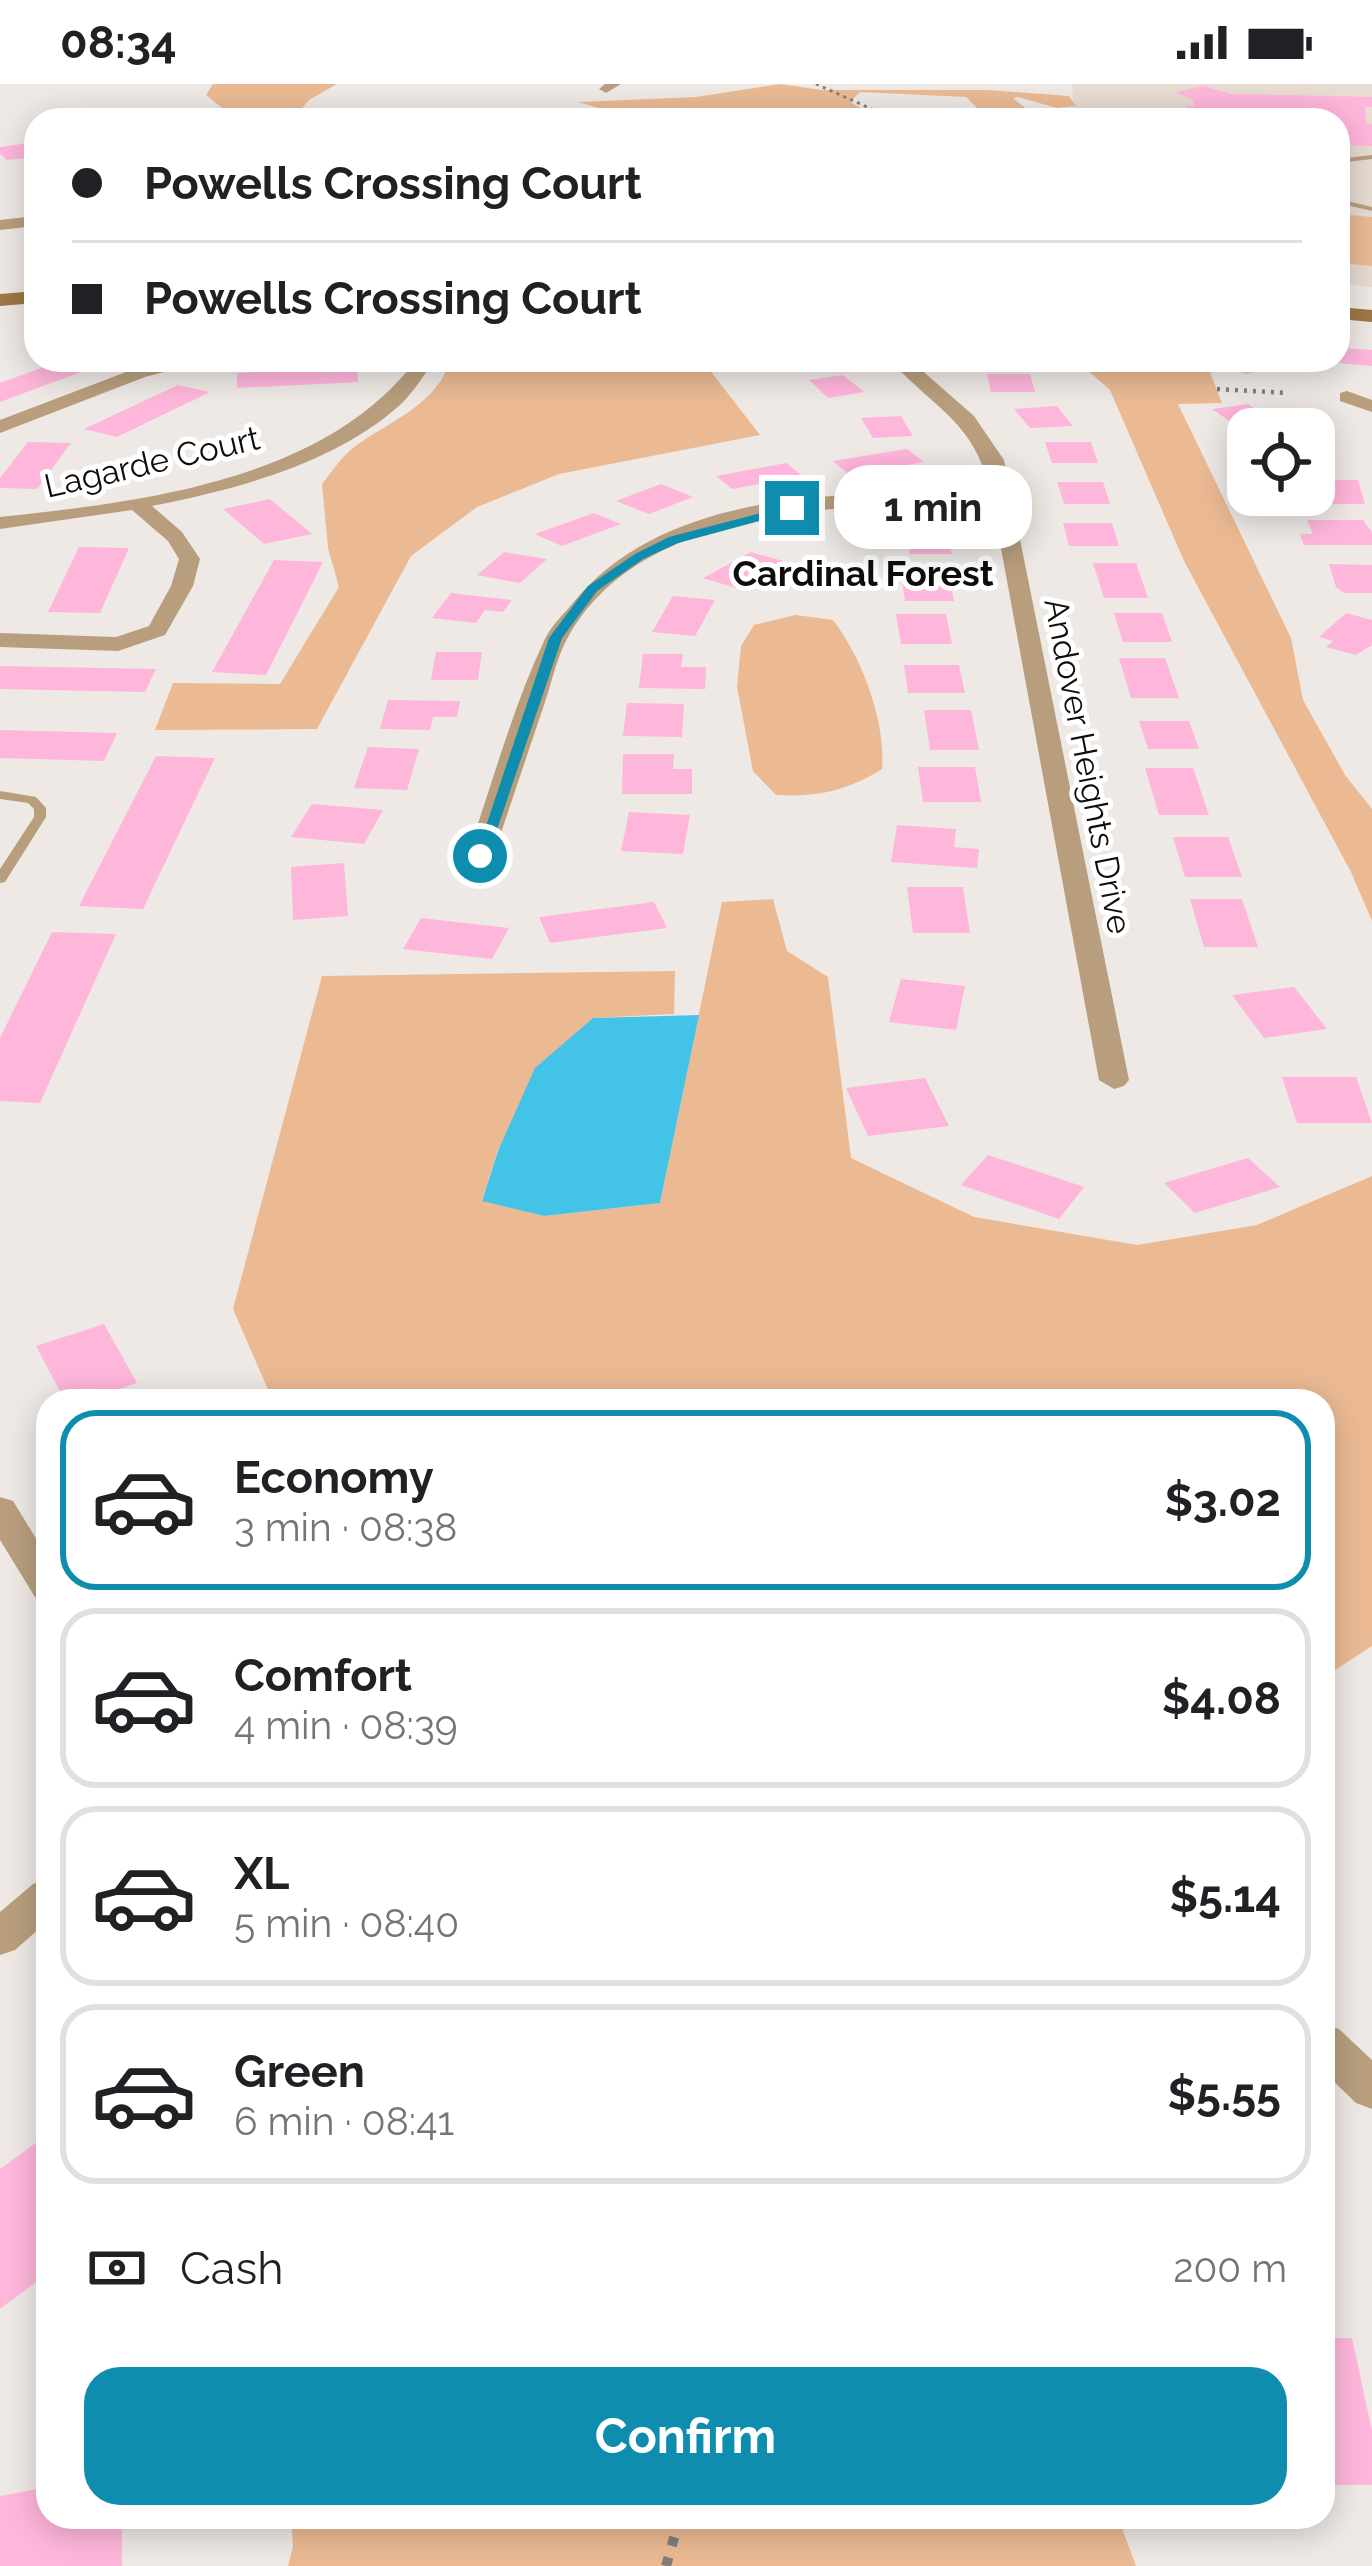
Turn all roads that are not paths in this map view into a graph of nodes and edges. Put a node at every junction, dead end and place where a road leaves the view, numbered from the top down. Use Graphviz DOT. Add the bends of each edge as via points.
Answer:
graph roads {
  1 [pos="145,372"];
  2 [pos="415,372"];
  3 [pos="912,372"];
  4 [pos="1347,397"];
  5 [pos="1372,406"];
  6 [pos="0,427"];
  7 [pos="1002,499"];
  8 [pos="136,503"];
  9 [pos="0,524"];
  10 [pos="0,640"];
  11 [pos="0,795"];
  12 [pos="480,856"];
  13 [pos="0,880"];
  14 [pos="1114,1080"];
  15 [pos="0,1510"];
  16 [pos="36,1568"];
  17 [pos="36,1906"];
  18 [pos="0,1937"];
  19 [pos="1335,2054"];
  20 [pos="1372,2089"];
  1 -- 6 [label="street"];
  2 -- 8 [label="street, Lagarde Court" via="392,403 333,441 232,480"];
  3 -- 7 [label="street, Andover Heights Drive" via="984,440"];
  4 -- 5 [label="street"];
  7 -- 12 [label="street" via="792,508 688,534 609,574 556,638"];
  7 -- 14 [label="street, Andover Heights Drive"];
  8 -- 9 [label="street, Lagarde Court"];
  8 -- 10 [label="street" via="192,556 157,630 118,644"];
  11 -- 13 [label="lane" via="32,800 40,817"];
  15 -- 16 [label="street"];
  17 -- 18 [label="street"];
  19 -- 20 [label="street"];
}
